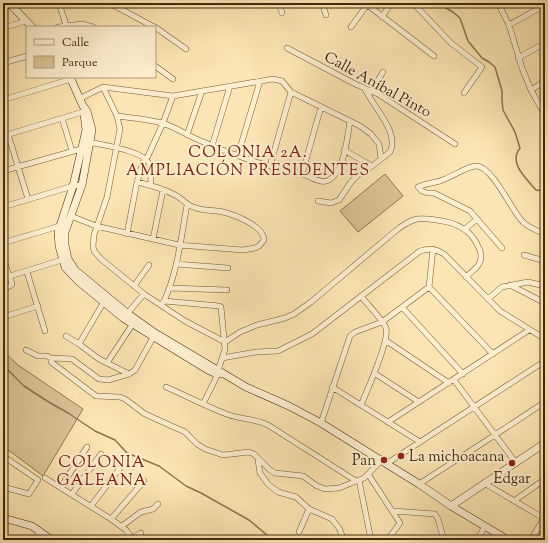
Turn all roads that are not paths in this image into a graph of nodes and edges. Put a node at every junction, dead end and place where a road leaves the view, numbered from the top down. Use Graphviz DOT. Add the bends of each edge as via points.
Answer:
graph roads {
  1 [pos="9,3"];
  2 [pos="58,3"];
  3 [pos="106,3"];
  4 [pos="279,3"];
  5 [pos="322,3"];
  6 [pos="391,3"];
  7 [pos="413,3"];
  8 [pos="498,3"];
  9 [pos="366,4"];
  10 [pos="545,5"];
  11 [pos="282,13"];
  12 [pos="326,15"];
  13 [pos="382,17"];
  14 [pos="26,21"];
  15 [pos="66,25"];
  16 [pos="509,25"];
  17 [pos="31,26"];
  18 [pos="62,26"];
  19 [pos="89,26"];
  20 [pos="153,26"];
  21 [pos="351,27"];
  22 [pos="3,28"];
  23 [pos="156,28"];
  24 [pos="545,43"];
  25 [pos="287,48"];
  26 [pos="186,49"];
  27 [pos="26,56"];
  28 [pos="434,56"];
  29 [pos="518,58"];
  30 [pos="3,63"];
  31 [pos="156,67"];
  32 [pos="383,72"];
  33 [pos="70,78"];
  34 [pos="173,79"];
  35 [pos="260,81"];
  36 [pos="545,81"];
  37 [pos="230,86"];
  38 [pos="103,87"];
  39 [pos="365,89"];
  40 [pos="531,90"];
  41 [pos="202,91"];
  42 [pos="292,92"];
  43 [pos="371,92"];
  44 [pos="464,93"];
  45 [pos="172,96"];
  46 [pos="81,98"];
  47 [pos="3,100"];
  48 [pos="321,107"];
  49 [pos="84,109"];
  50 [pos="545,115"];
  51 [pos="117,116"];
  52 [pos="62,118"];
  53 [pos="350,121"];
  54 [pos="163,123"];
  55 [pos="6,135"];
  56 [pos="187,135"];
  57 [pos="90,144"];
  58 [pos="455,144"];
  59 [pos="212,146"];
  60 [pos="117,148"];
  61 [pos="81,149"];
  62 [pos="344,150"];
  63 [pos="72,152"];
  64 [pos="238,155"];
  65 [pos="146,158"];
  66 [pos="381,158"];
  67 [pos="270,166"];
  68 [pos="372,166"];
  69 [pos="18,167"];
  70 [pos="3,172"];
  71 [pos="302,174"];
  72 [pos="137,182"];
  73 [pos="82,185"];
  74 [pos="151,185"];
  75 [pos="73,186"];
  76 [pos="163,190"];
  77 [pos="28,199"];
  78 [pos="318,201"];
  79 [pos="187,205"];
  80 [pos="3,207"];
  81 [pos="71,216"];
  82 [pos="477,219"];
  83 [pos="67,224"];
  84 [pos="59,226"];
  85 [pos="96,226"];
  86 [pos="466,229"];
  87 [pos="127,234"];
  88 [pos="545,234"];
  89 [pos="153,239"];
  90 [pos="3,243"];
  91 [pos="179,245"];
  92 [pos="502,248"];
  93 [pos="433,249"];
  94 [pos="524,255"];
  95 [pos="3,257"];
  96 [pos="65,259"];
  97 [pos="545,261"];
  98 [pos="176,264"];
  99 [pos="150,265"];
  100 [pos="228,268"];
  101 [pos="27,272"];
  102 [pos="10,276"];
  103 [pos="466,277"];
  104 [pos="510,285"];
  105 [pos="134,286"];
  106 [pos="545,286"];
  107 [pos="429,287"];
  108 [pos="170,288"];
  109 [pos="3,289"];
  110 [pos="227,290"];
  111 [pos="144,294"];
  112 [pos="361,296"];
  113 [pos="488,299"];
  114 [pos="105,300"];
  115 [pos="162,303"];
  116 [pos="545,303"];
  117 [pos="38,306"];
  118 [pos="402,307"];
  119 [pos="3,316"];
  120 [pos="125,316"];
  121 [pos="133,322"];
  122 [pos="382,322"];
  123 [pos="529,330"];
  124 [pos="45,331"];
  125 [pos="154,335"];
  126 [pos="66,336"];
  127 [pos="545,339"];
  128 [pos="385,340"];
  129 [pos="225,342"];
  130 [pos="79,344"];
  131 [pos="26,350"];
  132 [pos="493,354"];
  133 [pos="51,358"];
  134 [pos="222,358"];
  135 [pos="545,361"];
  136 [pos="107,363"];
  137 [pos="219,372"];
  138 [pos="374,373"];
  139 [pos="129,374"];
  140 [pos="463,374"];
  141 [pos="452,381"];
  142 [pos="166,387"];
  143 [pos="332,387"];
  144 [pos="418,402"];
  145 [pos="545,402"];
  146 [pos="203,404"];
  147 [pos="361,405"];
  148 [pos="474,407"];
  149 [pos="388,422"];
  150 [pos="321,423"];
  151 [pos="495,435"];
  152 [pos="420,442"];
  153 [pos="545,443"];
  154 [pos="87,447"];
  155 [pos="101,454"];
  156 [pos="3,456"];
  157 [pos="258,460"];
  158 [pos="384,462"];
  159 [pos="516,463"];
  160 [pos="120,468"];
  161 [pos="368,474"];
  162 [pos="45,478"];
  163 [pos="545,479"];
  164 [pos="358,480"];
  165 [pos="144,481"];
  166 [pos="484,483"];
  167 [pos="419,484"];
  168 [pos="3,487"];
  169 [pos="61,487"];
  170 [pos="72,494"];
  171 [pos="514,501"];
  172 [pos="158,504"];
  173 [pos="91,506"];
  174 [pos="451,506"];
  175 [pos="309,509"];
  176 [pos="393,511"];
  177 [pos="3,518"];
  178 [pos="111,519"];
  179 [pos="545,519"];
  180 [pos="122,526"];
  181 [pos="485,526"];
  182 [pos="40,531"];
  183 [pos="299,532"];
  184 [pos="141,533"];
  185 [pos="130,539"];
  186 [pos="35,540"];
  187 [pos="52,540"];
  188 [pos="344,540"];
  189 [pos="371,540"];
  190 [pos="379,540"];
  191 [pos="444,540"];
  192 [pos="477,540"];
  193 [pos="508,540"];
  194 [pos="531,540"];
  1 -- 14 [label="street"];
  2 -- 15 [label="street"];
  3 -- 20 [label="street"];
  4 -- 11 [label="street"];
  5 -- 12 [label="street"];
  6 -- 13 [label="street"];
  7 -- 44 [label="street" via="451,43 482,67"];
  8 -- 16 [label="street"];
  9 -- 13 [label="street"];
  9 -- 21 [label="street"];
  10 -- 16 [label="street"];
  13 -- 28 [label="street"];
  14 -- 17 [label="street"];
  14 -- 22 [label="street"];
  15 -- 18 [label="street"];
  15 -- 19 [label="street"];
  16 -- 29 [label="street"];
  23 -- 26 [label="street"];
  24 -- 29 [label="street"];
  25 -- 39 [label="street, Calle Aníbal Pinto"];
  27 -- 30 [label="street"];
  29 -- 40 [label="street"];
  31 -- 34 [label="street"];
  32 -- 43 [label="street"];
  33 -- 46 [label="street"];
  33 -- 47 [label="street"];
  35 -- 37 [label="street"];
  35 -- 42 [label="street" via="278,79"];
  35 -- 64 [label="street"];
  36 -- 40 [label="street"];
  37 -- 41 [label="street"];
  37 -- 59 [label="street"];
  38 -- 45 [label="street"];
  38 -- 46 [label="street"];
  38 -- 51 [label="street"];
  39 -- 43 [label="street, Calle Aníbal Pinto"];
  39 -- 66 [label="street" via="388,125 391,136 390,152"];
  40 -- 50 [label="street"];
  41 -- 45 [label="street"];
  41 -- 56 [label="street"];
  42 -- 48 [label="street"];
  42 -- 67 [label="street"];
  43 -- 58 [label="street, Calle Aníbal Pinto"];
  45 -- 54 [label="street"];
  46 -- 49 [label="street"];
  48 -- 53 [label="street"];
  48 -- 71 [label="street"];
  49 -- 52 [label="street"];
  49 -- 57 [label="street" via="92,130"];
  49 -- 61 [label="street" via="86,130"];
  51 -- 54 [label="street"];
  51 -- 60 [label="street" via="120,129"];
  52 -- 55 [label="street"];
  52 -- 63 [label="street"];
  53 -- 62 [label="street"];
  53 -- 66 [label="street" via="377,140"];
  54 -- 56 [label="street"];
  54 -- 65 [label="street"];
  55 -- 69 [label="street"];
  56 -- 59 [label="street"];
  57 -- 60 [label="street"];
  57 -- 61 [label="street"];
  57 -- 73 [label="street"];
  59 -- 64 [label="street"];
  60 -- 65 [label="street"];
  60 -- 85 [label="street" via="107,197"];
  61 -- 63 [label="street"];
  61 -- 75 [label="street"];
  62 -- 68 [label="street"];
  62 -- 71 [label="street" via="342,162 329,180 321,181"];
  63 -- 69 [label="street"];
  64 -- 67 [label="street"];
  65 -- 72 [label="street"];
  65 -- 74 [label="street"];
  66 -- 68 [label="street"];
  67 -- 71 [label="street"];
  68 -- 78 [label="street" via="351,182 339,200 331,203"];
  69 -- 70 [label="street"];
  69 -- 77 [label="street"];
  72 -- 74 [label="street"];
  72 -- 87 [label="street"];
  73 -- 75 [label="street"];
  73 -- 81 [label="street"];
  74 -- 76 [label="street"];
  75 -- 77 [label="street"];
  75 -- 84 [label="street"];
  76 -- 79 [label="street" via="176,195"];
  76 -- 89 [label="street"];
  77 -- 80 [label="street"];
  79 -- 91 [label="street"];
  79 -- 91 [label="street" via="224,212 236,217 262,232 264,240 255,248 243,250"];
  81 -- 83 [label="street"];
  81 -- 85 [label="street"];
  82 -- 86 [label="street"];
  82 -- 88 [label="street" via="462,206 422,191 418,187 477,166 491,175 523,222"];
  82 -- 92 [label="street"];
  83 -- 84 [label="street"];
  83 -- 96 [label="street" via="64,238"];
  84 -- 90 [label="street"];
  84 -- 96 [label="street" via="58,238"];
  85 -- 87 [label="street"];
  85 -- 105 [label="street" via="94,251"];
  86 -- 103 [label="street" via="477,243 481,257 480,263"];
  86 -- 129 [label="street" via="448,221 416,219 407,223 311,302 285,318 257,325"];
  87 -- 89 [label="street"];
  89 -- 91 [label="street"];
  91 -- 98 [label="street"];
  93 -- 103 [label="street" via="444,254"];
  93 -- 107 [label="street"];
  93 -- 112 [label="street" via="420,251"];
  94 -- 97 [label="street"];
  95 -- 102 [label="street"];
  96 -- 101 [label="street"];
  96 -- 114 [label="street" via="65,267 70,273"];
  98 -- 100 [label="street"];
  98 -- 108 [label="street"];
  99 -- 105 [label="street"];
  101 -- 102 [label="street"];
  101 -- 117 [label="street"];
  102 -- 109 [label="street" via="12,285"];
  103 -- 113 [label="street"];
  104 -- 106 [label="street" via="528,282"];
  104 -- 113 [label="street" via="502,287"];
  104 -- 116 [label="street"];
  105 -- 111 [label="street"];
  107 -- 118 [label="street"];
  107 -- 132 [label="street"];
  108 -- 110 [label="street"];
  108 -- 115 [label="street"];
  111 -- 115 [label="street"];
  111 -- 120 [label="street"];
  112 -- 122 [label="street"];
  112 -- 134 [label="street" via="316,331 278,351"];
  113 -- 123 [label="street" via="500,311"];
  114 -- 120 [label="street"];
  114 -- 130 [label="street"];
  115 -- 129 [label="street" via="185,321"];
  115 -- 129 [label="street" via="221,307"];
  117 -- 119 [label="street"];
  117 -- 124 [label="street"];
  118 -- 122 [label="street"];
  118 -- 140 [label="street"];
  120 -- 121 [label="street"];
  121 -- 125 [label="street"];
  121 -- 136 [label="street"];
  122 -- 128 [label="street" via="387,334"];
  122 -- 143 [label="street" via="350,336"];
  123 -- 127 [label="street"];
  123 -- 132 [label="street"];
  125 -- 137 [label="street" via="208,370"];
  125 -- 139 [label="street" via="135,370"];
  126 -- 130 [label="street"];
  128 -- 138 [label="street"];
  128 -- 141 [label="street"];
  129 -- 134 [label="street"];
  130 -- 136 [label="street"];
  131 -- 133 [label="street" via="38,356"];
  132 -- 140 [label="street"];
  133 -- 139 [label="street" via="72,359 102,380"];
  133 -- 157 [label="street" via="51,362 96,396 125,399 145,414 184,432 204,449 223,455 249,452"];
  134 -- 137 [label="street"];
  135 -- 148 [label="street"];
  136 -- 139 [label="street"];
  137 -- 146 [label="street"];
  137 -- 150 [label="street"];
  138 -- 144 [label="street"];
  138 -- 147 [label="street"];
  140 -- 141 [label="street"];
  141 -- 144 [label="street"];
  141 -- 148 [label="street"];
  142 -- 146 [label="street"];
  143 -- 147 [label="street"];
  143 -- 150 [label="street"];
  144 -- 149 [label="street"];
  145 -- 151 [label="street"];
  146 -- 164 [label="street" via="268,425"];
  147 -- 149 [label="street"];
  148 -- 151 [label="street"];
  148 -- 152 [label="street"];
  149 -- 152 [label="street"];
  150 -- 158 [label="street"];
  151 -- 159 [label="street"];
  151 -- 167 [label="street"];
  152 -- 158 [label="street"];
  153 -- 159 [label="street"];
  154 -- 169 [label="street"];
  155 -- 170 [label="street"];
  156 -- 168 [label="street" via="38,480 29,494"];
  157 -- 164 [label="street" via="275,473 303,476 325,490 339,488"];
  157 -- 175 [label="street" via="260,473 268,484 278,492 296,497"];
  158 -- 161 [label="street"];
  158 -- 167 [label="street"];
  159 -- 166 [label="street"];
  160 -- 173 [label="street"];
  161 -- 164 [label="street"];
  161 -- 176 [label="street"];
  162 -- 169 [label="street"];
  163 -- 171 [label="street"];
  164 -- 189 [label="street"];
  165 -- 178 [label="street"];
  166 -- 171 [label="street"];
  166 -- 174 [label="street"];
  167 -- 174 [label="street"];
  169 -- 170 [label="street"];
  170 -- 173 [label="street"];
  171 -- 179 [label="street"];
  172 -- 180 [label="street" via="153,509 141,512"];
  173 -- 178 [label="street"];
  174 -- 181 [label="street"];
  175 -- 183 [label="street"];
  175 -- 188 [label="street" via="335,522"];
  176 -- 190 [label="street" via="400,522 388,539"];
  176 -- 191 [label="street" via="435,514"];
  177 -- 182 [label="street" via="24,523"];
  178 -- 180 [label="street"];
  179 -- 194 [label="street"];
  180 -- 185 [label="street"];
  181 -- 192 [label="street"];
  181 -- 193 [label="street"];
  182 -- 186 [label="street"];
  182 -- 187 [label="street"];
  184 -- 185 [label="street"];
}
